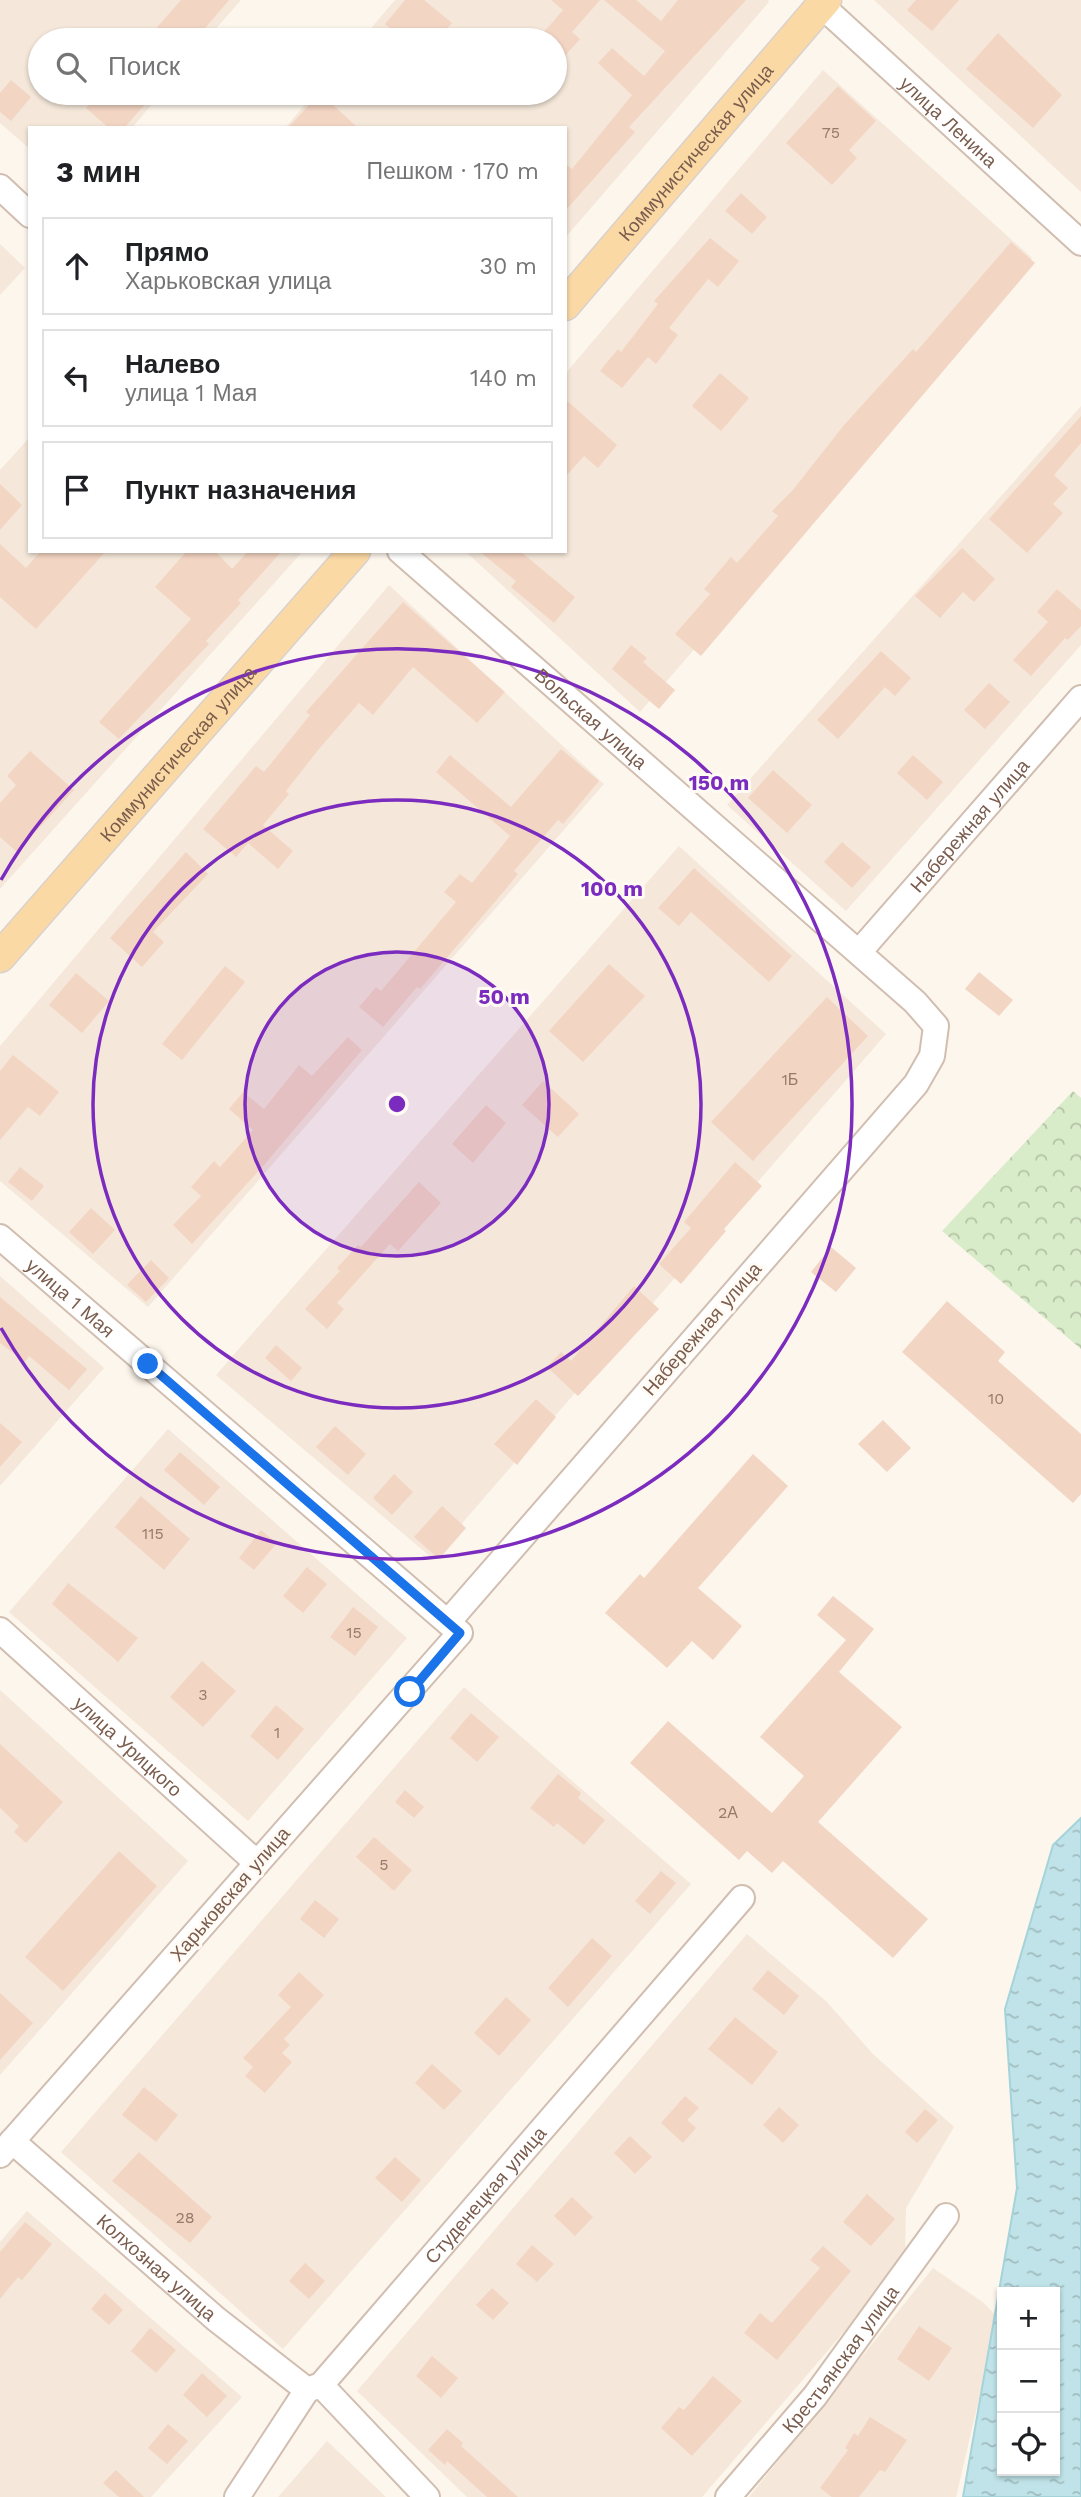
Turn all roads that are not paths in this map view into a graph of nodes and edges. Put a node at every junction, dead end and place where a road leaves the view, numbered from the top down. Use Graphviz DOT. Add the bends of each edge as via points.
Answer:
graph roads {
  1 [pos="821,2"];
  2 [pos="0,187"];
  3 [pos="28,213"];
  4 [pos="1081,243"];
  5 [pos="567,303"];
  6 [pos="353,553"];
  7 [pos="402,553"];
  8 [pos="1081,698"];
  9 [pos="859,952"];
  10 [pos="0,957"];
  11 [pos="936,1026"];
  12 [pos="0,1237"];
  13 [pos="454,1627"];
  14 [pos="0,1630"];
  15 [pos="257,1863"];
  16 [pos="742,1898"];
  17 [pos="6,2148"];
  18 [pos="946,2216"];
  19 [pos="314,2388"];
  20 [pos="237,2497"];
  21 [pos="427,2497"];
  22 [pos="728,2497"];
  1 -- 4 [label="street, улица Ленина"];
  1 -- 5 [label="main road, Коммунистическая улица"];
  2 -- 3 [label="street"];
  6 -- 10 [label="main road, Коммунистическая улица"];
  7 -- 9 [label="street, Вольская улица"];
  8 -- 9 [label="street, Набережная улица"];
  9 -- 11 [label="street, Вольская улица"];
  11 -- 13 [label="street, Набережная улица" via="932,1055 916,1084"];
  12 -- 13 [label="street, улица 1 Мая"];
  13 -- 15 [label="street, Харьковская улица"];
  14 -- 15 [label="street, улица Урицкого"];
  15 -- 17 [label="street, Харьковская улица"];
  16 -- 19 [label="street, Студенецкая улица"];
  17 -- 19 [label="street, Колхозная улица" via="216,2319"];
  18 -- 22 [label="street, Крестьянская улица" via="815,2396"];
  19 -- 20 [label="street, Студенецкая улица"];
  19 -- 21 [label="street, Колхозная улица"];
}
